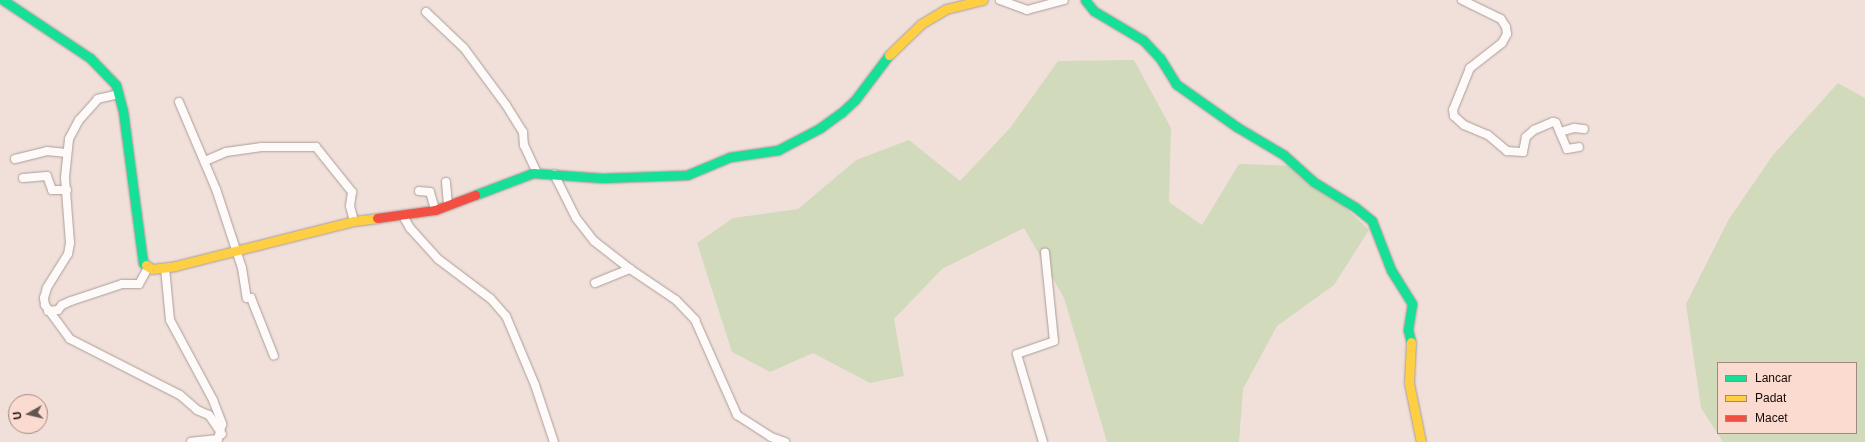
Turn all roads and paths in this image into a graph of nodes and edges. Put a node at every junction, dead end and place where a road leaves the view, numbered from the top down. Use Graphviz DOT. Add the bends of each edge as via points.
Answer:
graph roads {
  1 [pos="3,0"];
  2 [pos="983,0"];
  3 [pos="1000,0"];
  4 [pos="1064,0"];
  5 [pos="1085,0"];
  6 [pos="1462,0"];
  7 [pos="426,12"];
  8 [pos="119,94"];
  9 [pos="179,102"];
  10 [pos="1584,129"];
  11 [pos="1560,132"];
  12 [pos="1579,147"];
  13 [pos="66,152"];
  14 [pos="15,159"];
  15 [pos="205,161"];
  16 [pos="537,173"];
  17 [pos="554,174"];
  18 [pos="23,178"];
  19 [pos="446,182"];
  20 [pos="67,190"];
  21 [pos="420,191"];
  22 [pos="448,206"];
  23 [pos="435,210"];
  24 [pos="403,216"];
  25 [pos="354,220"];
  26 [pos="235,251"];
  27 [pos="1045,252"];
  28 [pos="148,268"];
  29 [pos="165,268"];
  30 [pos="630,269"];
  31 [pos="595,283"];
  32 [pos="48,311"];
  33 [pos="274,356"];
  34 [pos="222,434"];
  35 [pos="191,442"];
  36 [pos="554,442"];
  37 [pos="786,442"];
  38 [pos="1043,442"];
  39 [pos="1421,442"];
  1 -- 8 [label="street" via="100,66 111,78"];
  2 -- 17 [label="street" via="946,9 921,24 898,44 859,95 841,113 820,128 778,150 730,157 687,175 602,178"];
  3 -- 4 [label="street" via="1027,10"];
  5 -- 39 [label="street" via="1094,11 1143,40 1160,58 1176,84 1237,127 1284,154 1314,182 1355,207 1372,221 1391,270 1412,304 1408,330 1412,348 1410,383"];
  6 -- 11 [label="street" via="1502,19 1507,34 1502,43 1470,68 1453,110 1454,116 1464,125 1488,135 1507,151 1523,152 1526,137 1534,130 1551,123 1556,123"];
  7 -- 16 [label="street" via="464,48 506,105 523,132 524,145"];
  8 -- 13 [label="street" via="100,98 86,111 73,130"];
  8 -- 28 [label="street" via="143,263"];
  9 -- 15 [label="street" via="195,145"];
  10 -- 11 [label="street"];
  11 -- 12 [label="street" via="1568,149"];
  13 -- 14 [label="street" via="47,151"];
  13 -- 20 [label="street"];
  15 -- 25 [label="street" via="226,152 262,147 316,147 352,192 350,206"];
  15 -- 26 [label="street"];
  16 -- 17 [label="street"];
  16 -- 22 [label="street"];
  17 -- 30 [label="street" via="576,218 594,241"];
  18 -- 20 [label="street" via="47,176 52,190"];
  19 -- 22 [label="street"];
  20 -- 32 [label="street" via="70,243 68,254 44,298"];
  21 -- 23 [label="street" via="430,192"];
  22 -- 23 [label="street"];
  23 -- 24 [label="street"];
  24 -- 25 [label="street"];
  24 -- 36 [label="street" via="410,228 438,259 491,299 506,316 535,385"];
  25 -- 26 [label="street"];
  26 -- 29 [label="street"];
  26 -- 33 [label="street" via="247,298 251,298"];
  27 -- 38 [label="street" via="1054,341 1017,354"];
  28 -- 29 [label="street"];
  28 -- 32 [label="street" via="139,284 122,284 62,305 58,310"];
  29 -- 34 [label="street" via="170,320 213,400 221,418"];
  30 -- 31 [label="street"];
  30 -- 37 [label="street" via="676,300 695,320 737,415 771,437"];
  32 -- 34 [label="street" via="70,339 180,395 197,410 209,415"];
  34 -- 35 [label="street" via="215,440"];
}
